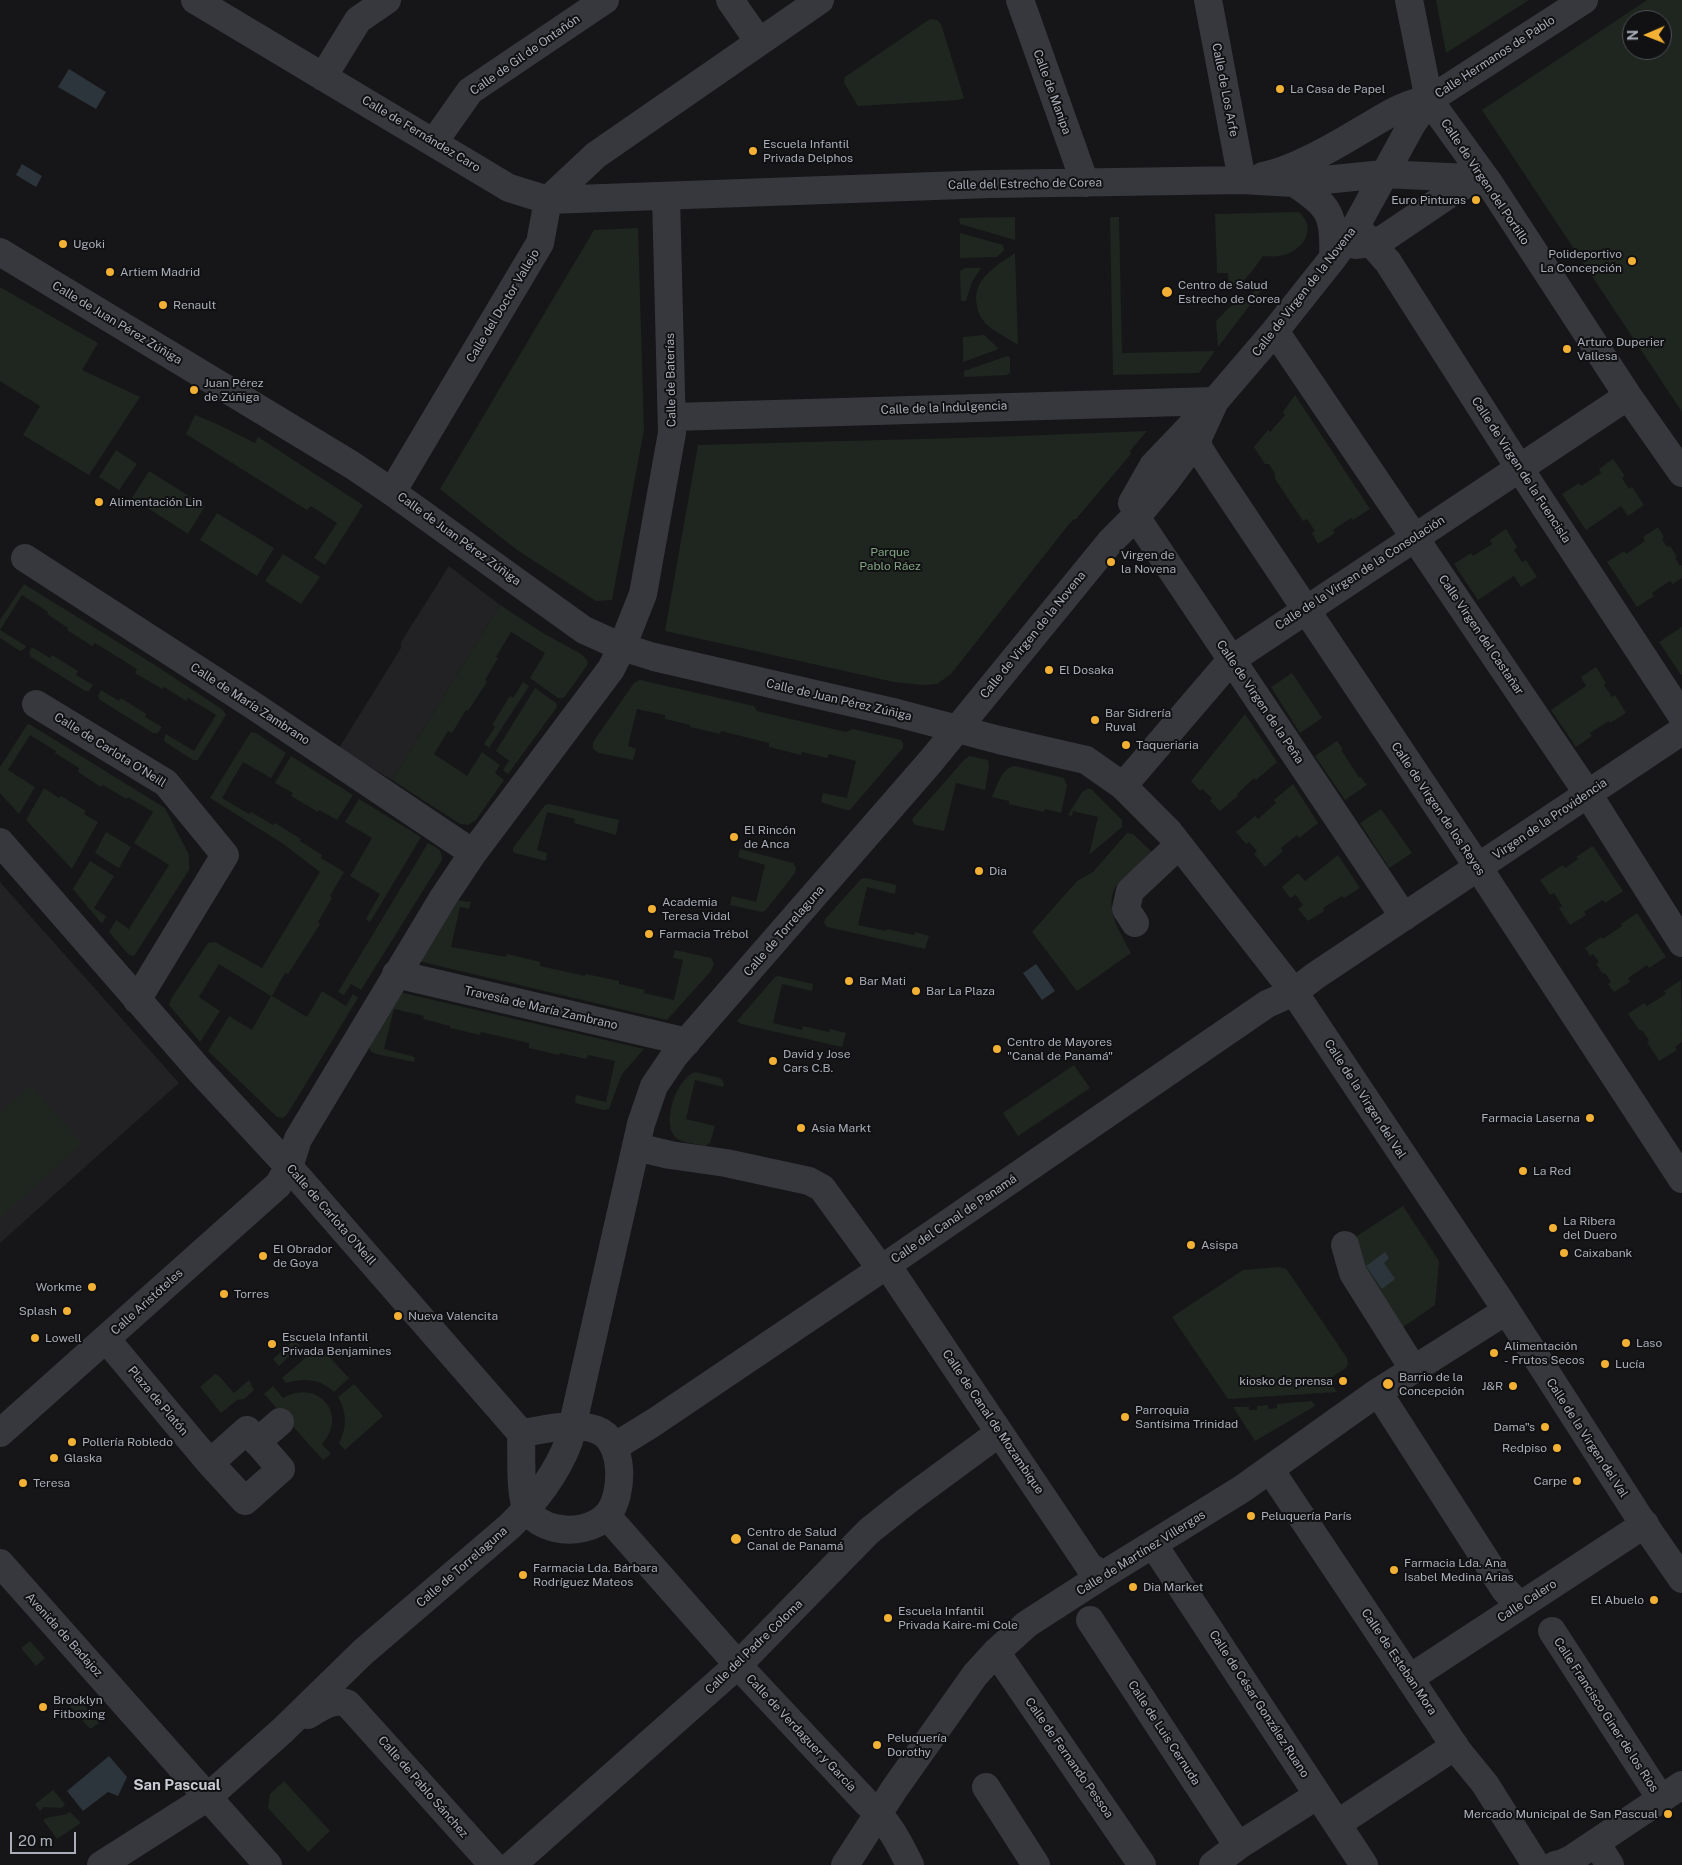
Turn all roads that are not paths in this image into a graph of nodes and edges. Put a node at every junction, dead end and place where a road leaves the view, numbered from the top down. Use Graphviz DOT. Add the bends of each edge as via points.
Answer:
graph roads {
  1 [pos="386,0"];
  2 [pos="605,0"];
  3 [pos="730,0"];
  4 [pos="820,0"];
  5 [pos="1020,0"];
  6 [pos="1208,0"];
  7 [pos="1409,0"];
  8 [pos="1584,0"];
  9 [pos="212,4"];
  10 [pos="759,42"];
  11 [pos="323,77"];
  12 [pos="1429,100"];
  13 [pos="434,142"];
  14 [pos="1384,174"];
  15 [pos="1242,180"];
  16 [pos="1483,182"];
  17 [pos="1085,183"];
  18 [pos="1294,183"];
  19 [pos="666,196"];
  20 [pos="548,200"];
  21 [pos="1364,235"];
  22 [pos="0,252"];
  23 [pos="1336,254"];
  24 [pos="1275,331"];
  25 [pos="1628,396"];
  26 [pos="1215,401"];
  27 [pos="672,417"];
  28 [pos="1198,438"];
  29 [pos="1520,469"];
  30 [pos="1682,473"];
  31 [pos="1143,482"];
  32 [pos="392,492"];
  33 [pos="1136,517"];
  34 [pos="1415,538"];
  35 [pos="1110,542"];
  36 [pos="25,558"];
  37 [pos="1304,609"];
  38 [pos="622,647"];
  39 [pos="1231,660"];
  40 [pos="36,704"];
  41 [pos="1682,716"];
  42 [pos="957,729"];
  43 [pos="1682,731"];
  44 [pos="1123,786"];
  45 [pos="1588,794"];
  46 [pos="0,842"];
  47 [pos="1179,846"];
  48 [pos="473,853"];
  49 [pos="1478,868"];
  50 [pos="1404,917"];
  51 [pos="1135,923"];
  52 [pos="1682,943"];
  53 [pos="396,974"];
  54 [pos="1294,992"];
  55 [pos="138,1000"];
  56 [pos="687,1042"];
  57 [pos="636,1147"];
  58 [pos="1672,1151"];
  59 [pos="289,1167"];
  60 [pos="1682,1179"];
  61 [pos="1345,1245"];
  62 [pos="884,1268"];
  63 [pos="1506,1311"];
  64 [pos="106,1339"];
  65 [pos="1414,1370"];
  66 [pos="1383,1390"];
  67 [pos="565,1426"];
  68 [pos="285,1427"];
  69 [pos="0,1433"];
  70 [pos="521,1433"];
  71 [pos="999,1433"];
  72 [pos="262,1447"];
  73 [pos="614,1447"];
  74 [pos="210,1463"];
  75 [pos="1271,1471"];
  76 [pos="527,1509"];
  77 [pos="607,1516"];
  78 [pos="1645,1524"];
  79 [pos="1153,1544"];
  80 [pos="0,1563"];
  81 [pos="1102,1575"];
  82 [pos="1682,1579"];
  83 [pos="1520,1606"];
  84 [pos="1090,1620"];
  85 [pos="1552,1631"];
  86 [pos="363,1652"];
  87 [pos="996,1652"];
  88 [pos="739,1664"];
  89 [pos="1410,1678"];
  90 [pos="354,1709"];
  91 [pos="283,1730"];
  92 [pos="1455,1746"];
  93 [pos="986,1787"];
  94 [pos="1671,1792"];
  95 [pos="1318,1795"];
  96 [pos="208,1797"];
  97 [pos="879,1813"];
  98 [pos="1337,1824"];
  99 [pos="1238,1846"];
  100 [pos="1603,1854"];
  101 [pos="1549,1863"];
  102 [pos="101,1865"];
  103 [pos="268,1865"];
  104 [pos="492,1865"];
  105 [pos="512,1865"];
  106 [pos="845,1865"];
  107 [pos="910,1865"];
  108 [pos="1036,1865"];
  109 [pos="1142,1865"];
  110 [pos="1213,1865"];
  111 [pos="1364,1865"];
  1 -- 11 [label="street" via="358,20"];
  2 -- 13 [label="street, Calle de Gil de Ontañón" via="470,91"];
  3 -- 10 [label="street"];
  4 -- 10 [label="street"];
  5 -- 17 [label="street, Calle de Manipa"];
  6 -- 15 [label="street, Calle de Los Arfe"];
  7 -- 12 [label="street, Calle de Virgen del Portillo"];
  8 -- 12 [label="street, Calle Hermanos de Pablo"];
  9 -- 11 [label="street, Calle de Fernández Caro"];
  10 -- 20 [label="street" via="596,155"];
  11 -- 13 [label="street, Calle de Fernández Caro"];
  12 -- 14 [label="street, Calle de Virgen de la Novena"];
  12 -- 15 [label="street, Calle Hermanos de Pablo" via="1397,109 1332,148 1274,174"];
  12 -- 16 [label="street, Calle de Virgen del Portillo"];
  13 -- 20 [label="street, Calle de Fernández Caro" via="509,188"];
  14 -- 16 [label="street, Calle del Estrecho de Corea" via="1434,175"];
  14 -- 18 [label="street, Calle del Estrecho de Corea"];
  14 -- 21 [label="street, Calle de Virgen de la Novena"];
  15 -- 17 [label="street, Calle del Estrecho de Corea"];
  15 -- 18 [label="street, Calle del Estrecho de Corea"];
  16 -- 21 [label="street" via="1457,189 1383,239"];
  16 -- 25 [label="street, Calle de Virgen del Portillo"];
  17 -- 19 [label="street, Calle del Estrecho de Corea"];
  18 -- 23 [label="street" via="1325,207 1332,223"];
  19 -- 20 [label="street, Calle de Fernández Caro"];
  19 -- 27 [label="street, Calle de Baterías"];
  20 -- 32 [label="street, Calle del Doctor Vallejo" via="540,243"];
  21 -- 23 [label="street" via="1356,244"];
  21 -- 29 [label="street, Calle de Virgen de la Fuencisla" via="1388,262"];
  22 -- 32 [label="street, Calle de Juan Pérez Zúñiga"];
  23 -- 24 [label="street, Calle de Virgen de la Novena"];
  24 -- 26 [label="street, Calle de Virgen de la Novena"];
  24 -- 34 [label="street, Calle Virgen del Castañar"];
  25 -- 29 [label="street, Calle de la Virgen de la Consolación"];
  25 -- 30 [label="street, Calle de Virgen del Portillo"];
  26 -- 27 [label="street, Calle de la Indulgencia"];
  26 -- 28 [label="street, Calle de Virgen de la Novena"];
  26 -- 31 [label="street, Calle de Virgen de la Novena" via="1153,466"];
  27 -- 38 [label="street, Calle de Baterías" via="672,433 643,594"];
  28 -- 33 [label="street, Calle de Virgen de la Novena"];
  28 -- 37 [label="street, Calle de Virgen de los Reyes" via="1202,454"];
  29 -- 34 [label="street, Calle de la Virgen de la Consolación"];
  29 -- 41 [label="street, Calle de Virgen de la Fuencisla"];
  31 -- 33 [label="street" via="1134,509"];
  31 -- 35 [label="street, Calle de Virgen de la Novena"];
  32 -- 38 [label="street, Calle de Juan Pérez Zúñiga" via="584,630"];
  33 -- 35 [label="street, Calle de Virgen de la Novena"];
  33 -- 39 [label="street, Calle de Virgen de la Peña"];
  34 -- 37 [label="street, Calle de la Virgen de la Consolación"];
  34 -- 45 [label="street, Calle Virgen del Castañar"];
  35 -- 42 [label="street, Calle de Virgen de la Novena"];
  36 -- 48 [label="street, Calle de María Zambrano"];
  37 -- 39 [label="street, Calle de la Virgen de la Consolación"];
  37 -- 49 [label="street, Calle de Virgen de los Reyes"];
  38 -- 42 [label="street, Calle de Juan Pérez Zúñiga"];
  38 -- 48 [label="street" via="611,669"];
  39 -- 44 [label="street, Calle de la Virgen de la Consolación"];
  39 -- 50 [label="street, Calle de Virgen de la Peña"];
  40 -- 55 [label="street, Calle de Carlota O’Neill" via="166,783 225,855"];
  42 -- 44 [label="street, Calle de la Virgen del Val" via="1086,760"];
  42 -- 56 [label="street, Calle de Torrelaguna"];
  43 -- 45 [label="street, Virgen de la Providencia"];
  44 -- 47 [label="street, Calle de la Virgen del Val"];
  45 -- 49 [label="street, Virgen de la Providencia"];
  45 -- 52 [label="street, Calle Virgen del Castañar"];
  46 -- 55 [label="street, Calle de Carlota O’Neill"];
  47 -- 51 [label="street" via="1130,891 1126,909"];
  47 -- 54 [label="street, Calle de la Virgen del Val"];
  48 -- 53 [label="street"];
  49 -- 50 [label="street, Virgen de la Providencia"];
  49 -- 58 [label="street, Calle de Virgen de los Reyes"];
  50 -- 54 [label="street, Virgen de la Providencia"];
  53 -- 56 [label="street, Travesía de María Zambrano"];
  53 -- 59 [label="street" via="298,1138"];
  54 -- 62 [label="street, Calle del Canal de Panamá" via="1267,1004"];
  54 -- 63 [label="street, Calle de la Virgen del Val"];
  55 -- 59 [label="street, Calle de Carlota O’Neill"];
  56 -- 57 [label="street, Calle de Torrelaguna" via="664,1068 654,1086 646,1104"];
  57 -- 62 [label="street" via="809,1181 822,1188"];
  57 -- 67 [label="street, Calle de Torrelaguna"];
  58 -- 60 [label="street, Calle de Virgen de los Reyes"];
  59 -- 64 [label="street, Calle Aristóteles" via="278,1185"];
  59 -- 70 [label="street, Calle de Carlota O’Neill"];
  61 -- 65 [label="street" via="1353,1273"];
  62 -- 71 [label="street, Calle de Canal de Mozambique"];
  62 -- 73 [label="street, Calle del Canal de Panamá"];
  63 -- 65 [label="street, Calle de Martínez Villergas"];
  63 -- 78 [label="street, Calle de la Virgen del Val"];
  64 -- 69 [label="street, Calle Aristóteles"];
  64 -- 74 [label="street, Plaza de Platón"];
  65 -- 66 [label="street, Calle de Martínez Villergas"];
  66 -- 75 [label="street, Calle de Martínez Villergas"];
  66 -- 83 [label="street" via="1505,1590"];
  67 -- 70 [label="street"];
  67 -- 73 [label="street" via="598,1430"];
  67 -- 76 [label="street, Calle de Torrelaguna" via="569,1441 556,1472"];
  68 -- 72 [label="street"];
  70 -- 76 [label="street"];
  71 -- 81 [label="street, Calle de Canal de Mozambique" via="1090,1566"];
  71 -- 88 [label="street, Calle del Padre Coloma" via="869,1531"];
  72 -- 74 [label="street" via="247,1430"];
  72 -- 74 [label="street, Plaza de Platón" via="281,1469 245,1500"];
  73 -- 77 [label="street" via="619,1464 619,1482"];
  75 -- 79 [label="street, Calle de Martínez Villergas"];
  75 -- 89 [label="street, Calle de Esteban Mora"];
  76 -- 77 [label="street" via="546,1526 564,1530 594,1525"];
  76 -- 86 [label="street, Calle de Torrelaguna"];
  77 -- 88 [label="street, Calle de Verdaguer y García"];
  78 -- 82 [label="street, Calle de la Virgen del Val"];
  78 -- 83 [label="street, Calle Calero"];
  79 -- 81 [label="street, Calle de Martínez Villergas"];
  79 -- 95 [label="street, Calle de César González Ruano"];
  80 -- 96 [label="street, Avenida de Badajoz"];
  81 -- 87 [label="street, Calle de Martínez Villergas" via="1027,1624"];
  83 -- 89 [label="street, Calle Calero"];
  84 -- 99 [label="street, Calle de Luis Cernuda"];
  85 -- 94 [label="street, Calle Francisco Giner de los Ríos"];
  86 -- 90 [label="street" via="350,1669 345,1683"];
  86 -- 91 [label="street, Calle de Torrelaguna"];
  87 -- 97 [label="street, Calle de Martínez Villergas" via="975,1675"];
  87 -- 109 [label="street, Calle de Fernando Pessoa"];
  88 -- 97 [label="street, Calle de Verdaguer y García" via="859,1796"];
  88 -- 105 [label="street, Calle del Padre Coloma"];
  89 -- 92 [label="street, Calle de Esteban Mora"];
  90 -- 91 [label="street" via="342,1701 330,1703"];
  90 -- 104 [label="street, Calle de Pablo Sánchez"];
  91 -- 96 [label="street, Calle de Torrelaguna"];
  92 -- 98 [label="street"];
  92 -- 101 [label="street, Calle de Esteban Mora"];
  93 -- 108 [label="street"];
  94 -- 100 [label="street"];
  95 -- 98 [label="street, Calle de César González Ruano"];
  95 -- 99 [label="street"];
  96 -- 102 [label="street, Calle de Torrelaguna"];
  96 -- 103 [label="street, Avenida de Badajoz"];
  97 -- 106 [label="street, Calle de Martínez Villergas"];
  97 -- 107 [label="street, Calle de Verdaguer y García" via="894,1833"];
  98 -- 111 [label="street, Calle de César González Ruano"];
  99 -- 110 [label="street"];
  100 -- 101 [label="street, Calle de Esteban Mora"];
}
